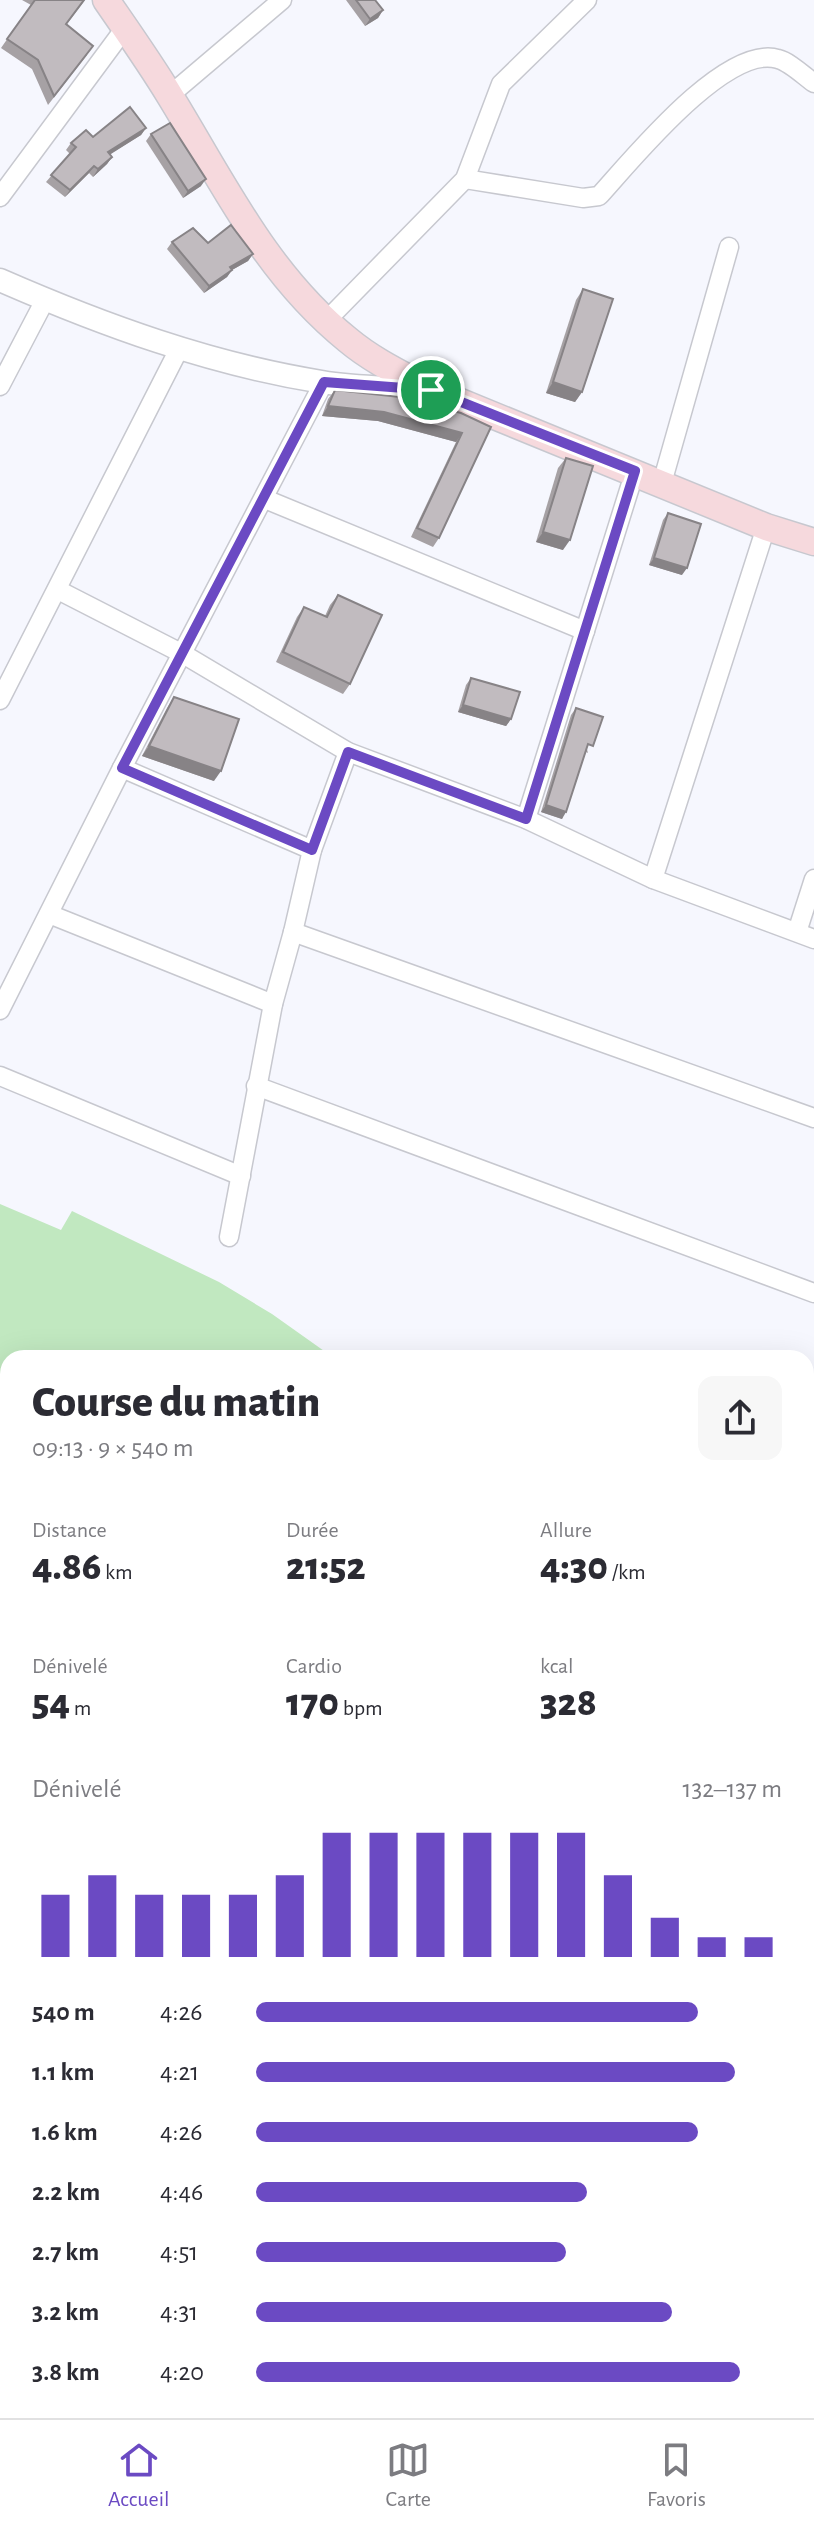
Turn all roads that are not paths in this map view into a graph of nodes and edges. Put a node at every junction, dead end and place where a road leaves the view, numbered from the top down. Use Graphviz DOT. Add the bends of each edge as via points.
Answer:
graph roads {
  1 [pos="106,0"];
  2 [pos="282,0"];
  3 [pos="587,0"];
  4 [pos="125,28"];
  5 [pos="814,83"];
  6 [pos="170,95"];
  7 [pos="465,179"];
  8 [pos="0,197"];
  9 [pos="729,247"];
  10 [pos="0,280"];
  11 [pos="45,300"];
  12 [pos="326,321"];
  13 [pos="179,349"];
  14 [pos="324,382"];
  15 [pos="0,386"];
  16 [pos="431,390"];
  17 [pos="635,471"];
  18 [pos="662,483"];
  19 [pos="265,499"];
  20 [pos="766,527"];
  21 [pos="814,542"];
  22 [pos="58,590"];
  23 [pos="585,631"];
  24 [pos="183,654"];
  25 [pos="0,700"];
  26 [pos="348,752"];
  27 [pos="122,768"];
  28 [pos="526,819"];
  29 [pos="312,850"];
  30 [pos="653,879"];
  31 [pos="814,879"];
  32 [pos="49,914"];
  33 [pos="293,932"];
  34 [pos="805,935"];
  35 [pos="273,1004"];
  36 [pos="0,1010"];
  37 [pos="0,1076"];
  38 [pos="256,1086"];
  39 [pos="814,1118"];
  40 [pos="241,1176"];
  41 [pos="229,1237"];
  42 [pos="814,1293"];
  1 -- 4 [label="main road"];
  2 -- 6 [label="street"];
  3 -- 7 [label="street" via="501,84"];
  4 -- 6 [label="main road"];
  4 -- 8 [label="street"];
  5 -- 7 [label="street" via="778,58 746,60 687,101 599,196"];
  6 -- 12 [label="main road" via="241,217"];
  7 -- 12 [label="street"];
  9 -- 18 [label="street"];
  10 -- 11 [label="street"];
  11 -- 13 [label="street"];
  11 -- 15 [label="street"];
  12 -- 16 [label="main road" via="379,362"];
  13 -- 14 [label="street"];
  13 -- 22 [label="street"];
  14 -- 16 [label="street"];
  14 -- 19 [label="street"];
  16 -- 17 [label="main road"];
  17 -- 18 [label="main road"];
  17 -- 23 [label="street"];
  18 -- 20 [label="main road"];
  19 -- 23 [label="street"];
  19 -- 24 [label="street"];
  20 -- 21 [label="main road"];
  20 -- 30 [label="street"];
  22 -- 24 [label="street"];
  22 -- 25 [label="street"];
  23 -- 28 [label="street"];
  24 -- 26 [label="street"];
  24 -- 27 [label="street"];
  26 -- 28 [label="street"];
  26 -- 29 [label="street"];
  27 -- 29 [label="street"];
  27 -- 32 [label="street"];
  28 -- 30 [label="street"];
  29 -- 33 [label="street"];
  30 -- 34 [label="street"];
  31 -- 34 [label="street"];
  32 -- 35 [label="street"];
  32 -- 36 [label="street"];
  33 -- 35 [label="street"];
  33 -- 39 [label="street"];
  35 -- 38 [label="street"];
  37 -- 40 [label="street"];
  38 -- 40 [label="street"];
  38 -- 42 [label="street"];
  40 -- 41 [label="street"];
}
